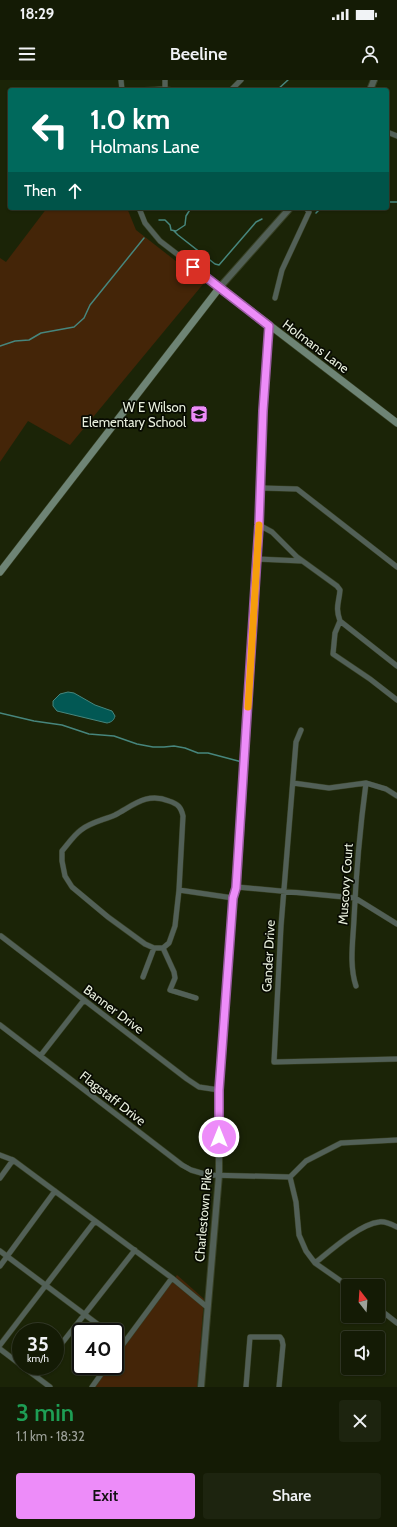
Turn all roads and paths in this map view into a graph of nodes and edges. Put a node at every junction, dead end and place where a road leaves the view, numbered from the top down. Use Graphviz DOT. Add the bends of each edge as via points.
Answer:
graph roads {
  1 [pos="165,80"];
  2 [pos="241,80"];
  3 [pos="165,88"];
  4 [pos="233,88"];
  5 [pos="140,210"];
  6 [pos="288,210"];
  7 [pos="308,210"];
  8 [pos="220,288"];
  9 [pos="275,298"];
  10 [pos="269,326"];
  11 [pos="397,423"];
  12 [pos="261,488"];
  13 [pos="259,525"];
  14 [pos="257,558"];
  15 [pos="303,561"];
  16 [pos="397,567"];
  17 [pos="0,572"];
  18 [pos="340,621"];
  19 [pos="397,666"];
  20 [pos="396,698"];
  21 [pos="301,730"];
  22 [pos="293,783"];
  23 [pos="366,783"];
  24 [pos="397,796"];
  25 [pos="236,888"];
  26 [pos="179,890"];
  27 [pos="284,892"];
  28 [pos="233,898"];
  29 [pos="355,898"];
  30 [pos="397,924"];
  31 [pos="1,936"];
  32 [pos="154,948"];
  33 [pos="162,948"];
  34 [pos="143,978"];
  35 [pos="356,986"];
  36 [pos="196,998"];
  37 [pos="84,1000"];
  38 [pos="0,1025"];
  39 [pos="41,1055"];
  40 [pos="397,1059"];
  41 [pos="219,1090"];
  42 [pos="397,1140"];
  43 [pos="0,1155"];
  44 [pos="13,1160"];
  45 [pos="219,1175"];
  46 [pos="290,1177"];
  47 [pos="0,1178"];
  48 [pos="55,1191"];
  49 [pos="95,1221"];
  50 [pos="397,1227"];
  51 [pos="135,1250"];
  52 [pos="0,1251"];
  53 [pos="7,1256"];
  54 [pos="315,1263"];
  55 [pos="0,1266"];
  56 [pos="172,1278"];
  57 [pos="341,1281"];
  58 [pos="45,1286"];
  59 [pos="207,1307"];
  60 [pos="385,1314"];
  61 [pos="84,1315"];
  62 [pos="95,1323"];
  63 [pos="397,1323"];
  64 [pos="64,1341"];
  65 [pos="124,1343"];
  66 [pos="0,1345"];
  67 [pos="0,1349"];
  68 [pos="12,1358"];
  69 [pos="101,1375"];
  70 [pos="36,1376"];
  71 [pos="50,1387"];
  72 [pos="92,1387"];
  73 [pos="201,1387"];
  74 [pos="246,1387"];
  75 [pos="279,1387"];
  1 -- 3 [label="street"];
  2 -- 4 [label="street"];
  5 -- 8 [label="street" via="145,223 160,241"];
  6 -- 8 [label="street"];
  7 -- 9 [label="street" via="309,212 282,270"];
  8 -- 10 [label="main road, Holmans Lane"];
  8 -- 17 [label="main road"];
  10 -- 11 [label="main road, Holmans Lane"];
  10 -- 12 [label="street, Charlestown Pike"];
  12 -- 13 [label="street, Charlestown Pike"];
  12 -- 16 [label="street" via="297,489"];
  13 -- 14 [label="street, Charlestown Pike"];
  13 -- 15 [label="street" via="272,532"];
  14 -- 15 [label="street"];
  14 -- 25 [label="street, Charlestown Pike"];
  15 -- 18 [label="street" via="340,590 337,603"];
  18 -- 19 [label="street"];
  18 -- 20 [label="street" via="333,654"];
  21 -- 22 [label="street, Gander Drive" via="296,742"];
  22 -- 23 [label="street" via="329,788"];
  22 -- 27 [label="street, Gander Drive"];
  23 -- 24 [label="street" via="386,789"];
  23 -- 29 [label="street, Muscovy Court"];
  25 -- 27 [label="street"];
  25 -- 28 [label="street, Charlestown Pike"];
  26 -- 28 [label="street"];
  26 -- 32 [label="street" via="183,816 180,807 161,798 148,798 113,816 101,819 81,830 62,851 65,876 72,887 108,917"];
  26 -- 33 [label="street" via="175,926 169,943"];
  27 -- 29 [label="street"];
  27 -- 40 [label="street, Gander Drive" via="274,1062"];
  28 -- 41 [label="street, Charlestown Pike"];
  29 -- 30 [label="street"];
  29 -- 35 [label="street, Muscovy Court" via="352,973"];
  31 -- 37 [label="street, Banner Drive"];
  32 -- 33 [label="street"];
  32 -- 34 [label="street"];
  33 -- 36 [label="street" via="174,972 175,978 170,990"];
  37 -- 39 [label="street"];
  37 -- 41 [label="street, Banner Drive" via="186,1079 199,1086"];
  38 -- 39 [label="street, Flagstaff Drive"];
  39 -- 45 [label="street, Flagstaff Drive" via="182,1165 200,1174"];
  41 -- 45 [label="street, Charlestown Pike"];
  42 -- 46 [label="street" via="341,1143 306,1161"];
  43 -- 44 [label="street"];
  44 -- 47 [label="street"];
  44 -- 48 [label="street"];
  45 -- 46 [label="street, Flagstaff Drive"];
  45 -- 59 [label="street, Charlestown Pike"];
  46 -- 54 [label="street" via="296,1202 299,1235"];
  48 -- 49 [label="street"];
  48 -- 53 [label="street"];
  49 -- 51 [label="street"];
  49 -- 58 [label="street"];
  50 -- 54 [label="street" via="380,1222 371,1224 339,1243"];
  51 -- 56 [label="street"];
  51 -- 61 [label="street"];
  52 -- 53 [label="street"];
  53 -- 55 [label="street"];
  53 -- 58 [label="street"];
  54 -- 57 [label="street"];
  56 -- 59 [label="street"];
  56 -- 65 [label="street"];
  58 -- 61 [label="street"];
  58 -- 66 [label="street"];
  59 -- 73 [label="street, Charlestown Pike"];
  60 -- 63 [label="street"];
  61 -- 62 [label="street"];
  61 -- 64 [label="street"];
  67 -- 68 [label="street"];
  69 -- 72 [label="street"];
  70 -- 71 [label="street"];
  74 -- 75 [label="street" via="250,1337 280,1337 282,1345"];
}
